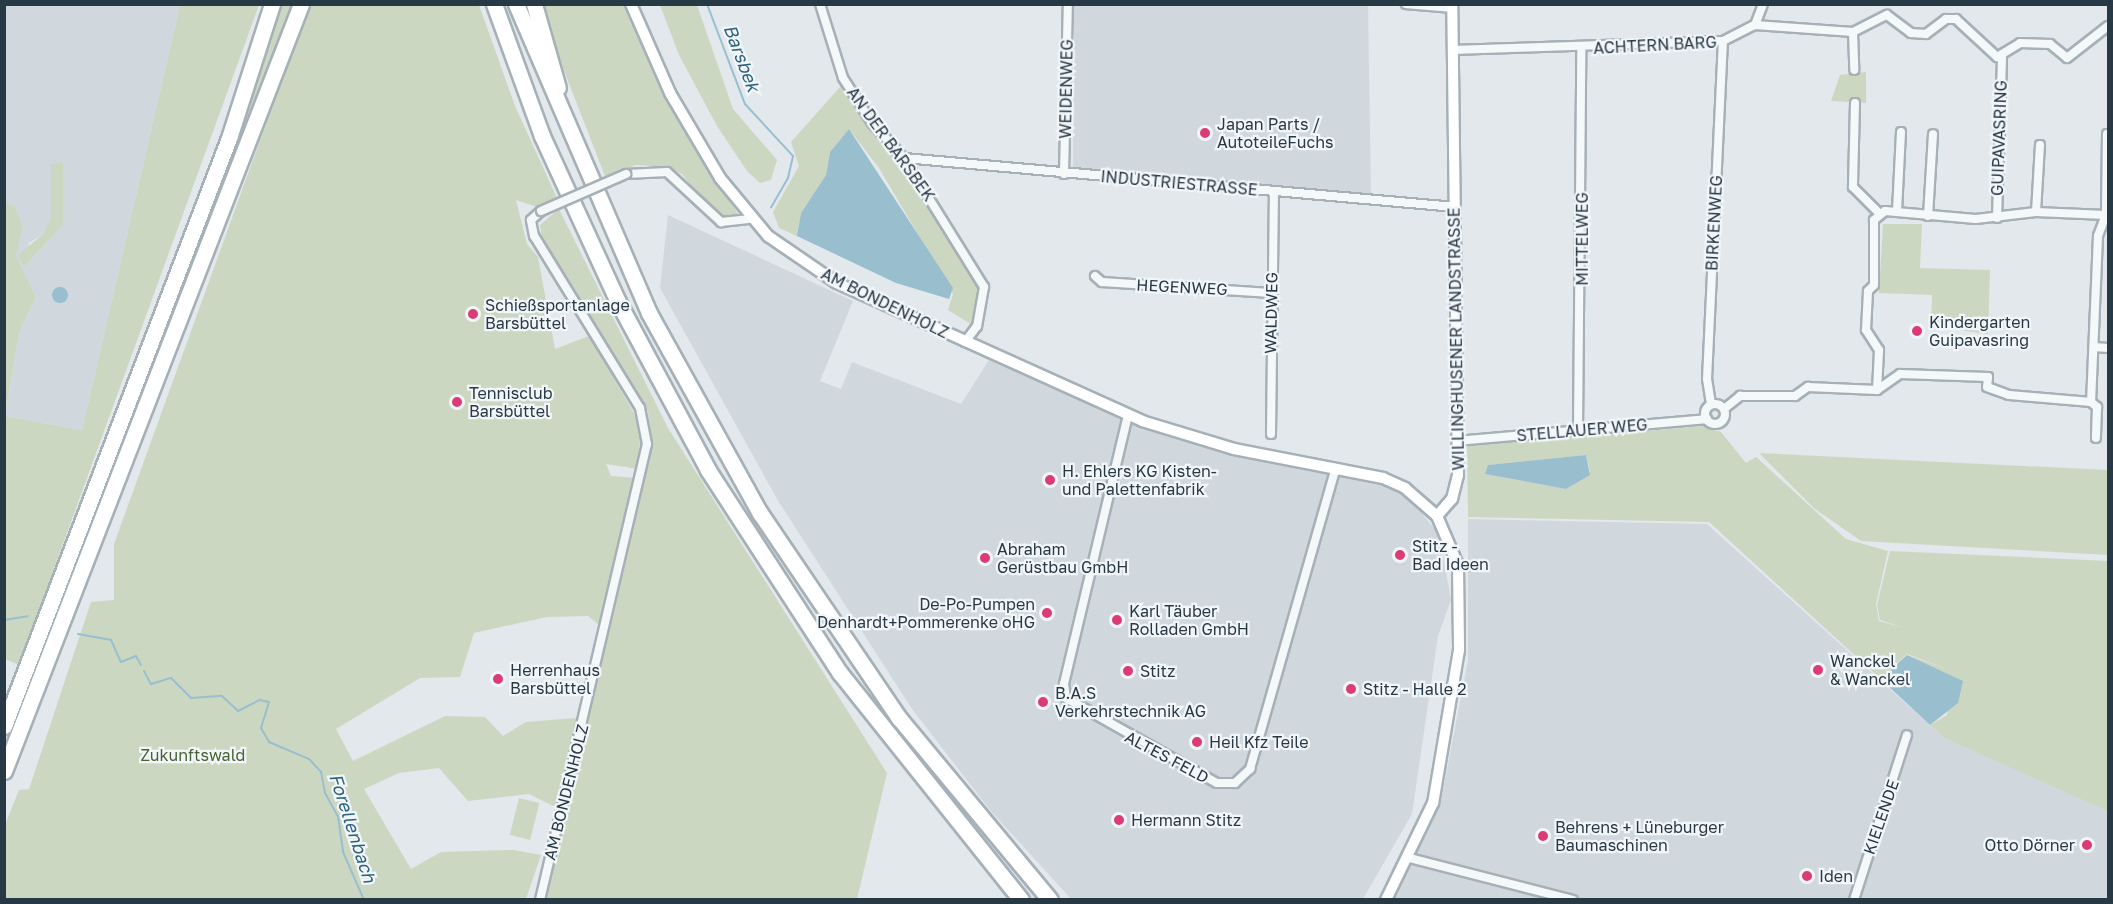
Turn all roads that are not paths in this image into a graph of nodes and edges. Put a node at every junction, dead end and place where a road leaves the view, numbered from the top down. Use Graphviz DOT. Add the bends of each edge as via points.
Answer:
graph roads {
  1 [pos="273,4"];
  2 [pos="301,4"];
  3 [pos="494,4"];
  4 [pos="516,4"];
  5 [pos="534,4"];
  6 [pos="632,4"];
  7 [pos="820,4"];
  8 [pos="1068,4"];
  9 [pos="1406,4"];
  10 [pos="1763,4"];
  11 [pos="1452,6"];
  12 [pos="1755,25"];
  13 [pos="2109,26"];
  14 [pos="1853,32"];
  15 [pos="1724,41"];
  16 [pos="1581,49"];
  17 [pos="1452,50"];
  18 [pos="2002,57"];
  19 [pos="1854,70"];
  20 [pos="1856,104"];
  21 [pos="1901,132"];
  22 [pos="1933,134"];
  23 [pos="2107,134"];
  24 [pos="2040,145"];
  25 [pos="904,158"];
  26 [pos="583,166"];
  27 [pos="1064,174"];
  28 [pos="1274,191"];
  29 [pos="1455,207"];
  30 [pos="1897,211"];
  31 [pos="2036,212"];
  32 [pos="1880,214"];
  33 [pos="2106,215"];
  34 [pos="1928,216"];
  35 [pos="1997,218"];
  36 [pos="751,219"];
  37 [pos="2107,229"];
  38 [pos="1095,276"];
  39 [pos="1271,292"];
  40 [pos="965,342"];
  41 [pos="2094,347"];
  42 [pos="2109,348"];
  43 [pos="1877,390"];
  44 [pos="2091,402"];
  45 [pos="1711,404"];
  46 [pos="1725,409"];
  47 [pos="1128,415"];
  48 [pos="1707,419"];
  49 [pos="1578,430"];
  50 [pos="1271,434"];
  51 [pos="2096,438"];
  52 [pos="1457,441"];
  53 [pos="1336,468"];
  54 [pos="1437,516"];
  55 [pos="4,726"];
  56 [pos="1907,735"];
  57 [pos="4,771"];
  58 [pos="1410,858"];
  59 [pos="540,900"];
  60 [pos="1021,900"];
  61 [pos="1050,900"];
  62 [pos="1386,900"];
  63 [pos="1573,900"];
  64 [pos="1854,900"];
  1 -- 55 [label="highway" via="229,138"];
  2 -- 57 [label="highway"];
  3 -- 60 [label="highway" via="542,136 617,300 708,470 840,673"];
  4 -- 26 [label="highway"];
  5 -- 26 [label="highway"];
  6 -- 36 [label="main road" via="680,112"];
  7 -- 25 [label="street, AN DER BARSBEK" via="843,78 872,123"];
  8 -- 27 [label="street, WEIDENWEG"];
  9 -- 11 [label="street"];
  10 -- 12 [label="street"];
  11 -- 17 [label="main road, WILLINGHUSENER LANDSTRASSE"];
  12 -- 14 [label="street"];
  12 -- 15 [label="street, ACHTERN BARG"];
  13 -- 18 [label="street" via="2067,58 2049,44 2020,43"];
  14 -- 18 [label="street" via="1879,15 1911,33 1926,33 1946,19 1956,19"];
  14 -- 19 [label="street"];
  15 -- 16 [label="street, ACHTERN BARG"];
  15 -- 45 [label="street, BIRKENWEG" via="1707,379"];
  16 -- 17 [label="street, ACHTERN BARG"];
  16 -- 49 [label="street, MITTELWEG"];
  17 -- 29 [label="main road, WILLINGHUSENER LANDSTRASSE"];
  18 -- 35 [label="street, GUIPAVASRING"];
  20 -- 32 [label="street" via="1852,187"];
  21 -- 30 [label="street"];
  22 -- 34 [label="street"];
  23 -- 33 [label="street"];
  24 -- 31 [label="street"];
  25 -- 27 [label="street, INDUSTRIESTRASSE"];
  25 -- 40 [label="street, AN DER BARSBEK" via="984,287 982,309"];
  26 -- 61 [label="highway" via="649,313 760,513 898,718"];
  27 -- 28 [label="street, INDUSTRIESTRASSE"];
  28 -- 29 [label="street, INDUSTRIESTRASSE"];
  28 -- 39 [label="street, WALDWEG"];
  29 -- 52 [label="main road, WILLINGHUSENER LANDSTRASSE"];
  30 -- 32 [label="street, GUIPAVASRING"];
  30 -- 34 [label="street, GUIPAVASRING" via="1919,210"];
  31 -- 33 [label="street, GUIPAVASRING"];
  31 -- 35 [label="street, GUIPAVASRING"];
  32 -- 43 [label="street" via="1874,220 1874,285 1868,291 1866,330 1879,350"];
  33 -- 37 [label="street"];
  34 -- 35 [label="street, GUIPAVASRING"];
  36 -- 40 [label="main road, AM BONDENHOLZ" via="837,283"];
  36 -- 59 [label="street, AM BONDENHOLZ, bridge" via="721,222 667,172 626,174 541,211 531,220 534,236 640,408 648,444"];
  37 -- 41 [label="street" via="2098,237"];
  38 -- 39 [label="street, HEGENWEG" via="1102,282"];
  39 -- 50 [label="street, WALDWEG"];
  40 -- 47 [label="main road, AM BONDENHOLZ"];
  41 -- 42 [label="street"];
  41 -- 44 [label="street"];
  43 -- 44 [label="street" via="1900,374 1988,377 1987,387 2009,395"];
  43 -- 46 [label="street" via="1808,387 1795,396 1740,396"];
  44 -- 51 [label="street" via="2097,407"];
  45 -- 46 [label="street"];
  45 -- 48 [label="street"];
  46 -- 48 [label="street, STELLAUER WEG" via="1718,424"];
  47 -- 53 [label="main road, AM BONDENHOLZ" via="1234,449"];
  47 -- 53 [label="street, ALTES FELD" via="1064,684 1066,698 1094,719 1217,783 1235,783 1250,768"];
  48 -- 49 [label="street, STELLAUER WEG"];
  49 -- 52 [label="street, STELLAUER WEG"];
  52 -- 54 [label="main road, WILLINGHUSENER LANDSTRASSE" via="1452,499"];
  53 -- 54 [label="main road, AM BONDENHOLZ" via="1395,483"];
  54 -- 58 [label="main road" via="1458,565 1459,650 1433,803"];
  56 -- 64 [label="street, KIELENDE"];
  58 -- 62 [label="main road"];
  58 -- 63 [label="street"];
}
